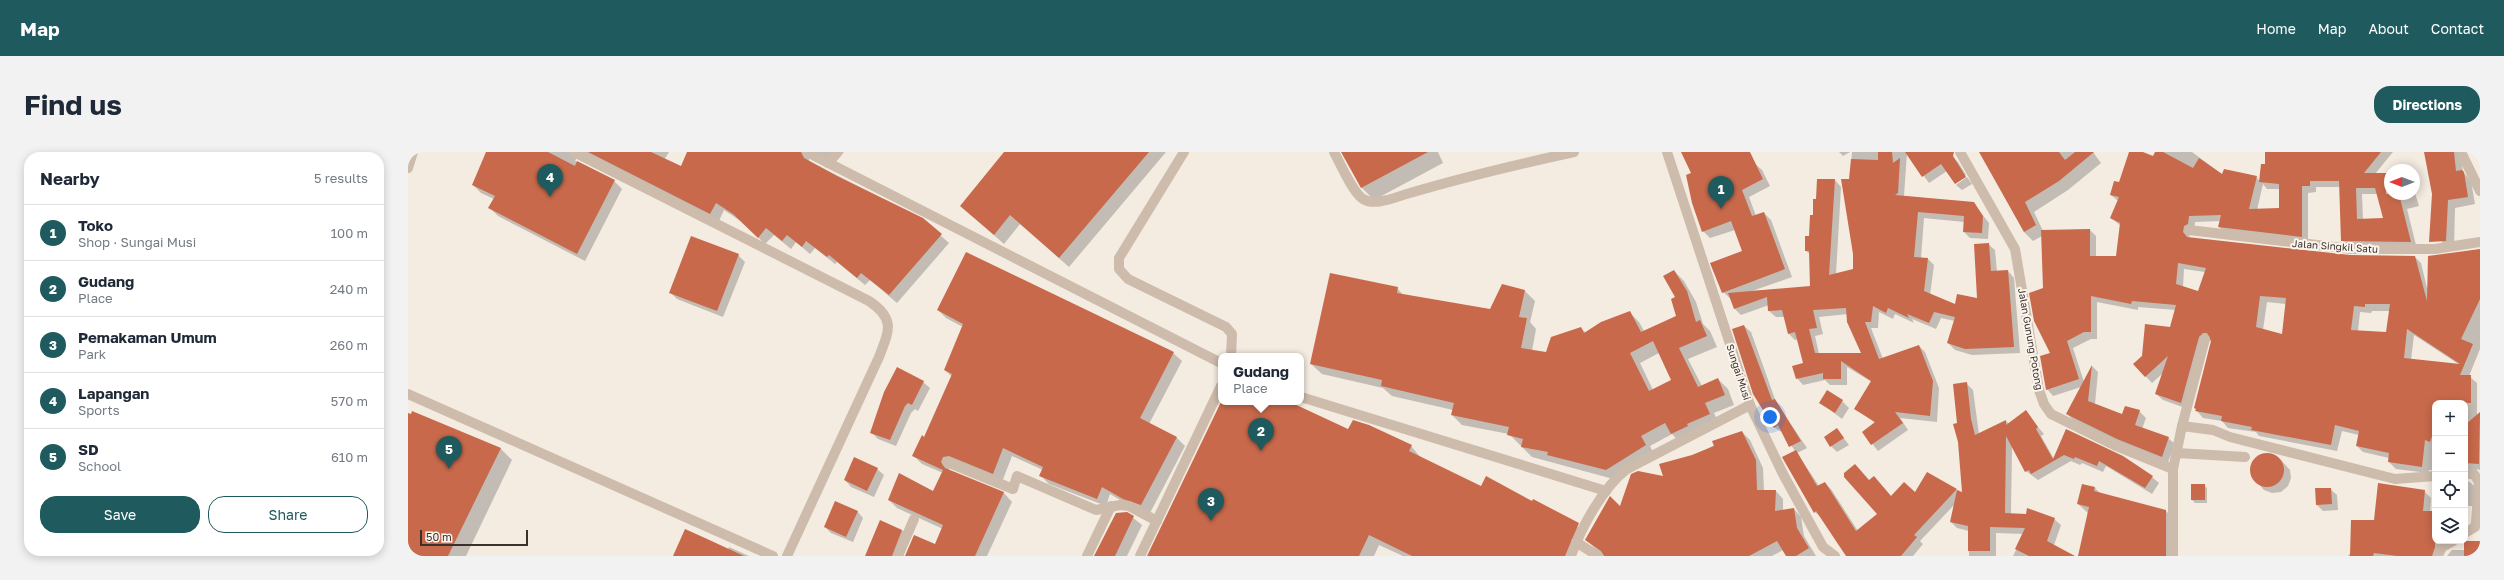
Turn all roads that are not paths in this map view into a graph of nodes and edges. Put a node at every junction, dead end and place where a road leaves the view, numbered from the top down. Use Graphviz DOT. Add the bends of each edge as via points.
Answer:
graph roads {
  1 [pos="413,152"];
  2 [pos="574,152"];
  3 [pos="807,152"];
  4 [pos="838,152"];
  5 [pos="1184,152"];
  6 [pos="1334,152"];
  7 [pos="1574,152"];
  8 [pos="1667,152"];
  9 [pos="1960,152"];
  10 [pos="2461,152"];
  11 [pos="828,163"];
  12 [pos="408,168"];
  13 [pos="2480,191"];
  14 [pos="2189,230"];
  15 [pos="2480,242"];
  16 [pos="2205,339"];
  17 [pos="1231,353"];
  18 [pos="1218,361"];
  19 [pos="1218,392"];
  20 [pos="408,394"];
  21 [pos="1304,398"];
  22 [pos="1750,405"];
  23 [pos="2182,426"];
  24 [pos="2177,453"];
  25 [pos="2245,457"];
  26 [pos="947,462"];
  27 [pos="2173,469"];
  28 [pos="2468,474"];
  29 [pos="2432,476"];
  30 [pos="1606,491"];
  31 [pos="1111,506"];
  32 [pos="914,519"];
  33 [pos="1157,521"];
  34 [pos="2468,531"];
  35 [pos="1576,542"];
  36 [pos="2448,544"];
  37 [pos="1824,552"];
  38 [pos="773,556"];
  39 [pos="787,556"];
  40 [pos="898,556"];
  41 [pos="1087,556"];
  42 [pos="1140,556"];
  43 [pos="1571,556"];
  44 [pos="1598,556"];
  45 [pos="1835,556"];
  46 [pos="2173,556"];
  47 [pos="2438,556"];
  1 -- 12 [label="street"];
  2 -- 39 [label="street" via="880,308 886,316 888,332 879,357"];
  3 -- 11 [label="street"];
  4 -- 11 [label="street"];
  5 -- 17 [label="street" via="1118,258 1119,269 1128,279 1226,326 1232,334"];
  6 -- 7 [label="street" via="1357,193 1362,199 1370,201"];
  8 -- 22 [label="street, Sungai Musi"];
  9 -- 27 [label="street, Jalan Gunung Potong" via="2015,249 2039,390 2047,410 2114,446"];
  10 -- 13 [label="street"];
  11 -- 18 [label="street"];
  14 -- 15 [label="street, Jalan Singkil Satu" via="2351,249 2435,249"];
  16 -- 23 [label="street"];
  19 -- 33 [label="street"];
  20 -- 38 [label="street"];
  21 -- 30 [label="street"];
  22 -- 30 [label="street, Sungai Musi" via="1627,469"];
  22 -- 37 [label="street"];
  23 -- 24 [label="street"];
  23 -- 29 [label="street" via="2213,430 2230,437 2395,479"];
  24 -- 25 [label="street"];
  24 -- 27 [label="street"];
  26 -- 31 [label="street" via="1013,489 1017,476 1096,510"];
  27 -- 46 [label="street"];
  28 -- 34 [label="street" via="2474,474 2479,482 2475,527"];
  30 -- 35 [label="street, Sungai Musi"];
  31 -- 33 [label="street" via="1129,506"];
  31 -- 41 [label="street"];
  32 -- 40 [label="street"];
  33 -- 42 [label="street"];
  35 -- 43 [label="street, Sungai Musi"];
  35 -- 44 [label="street"];
  36 -- 47 [label="street" via="2442,548"];
  37 -- 45 [label="street"];
}
